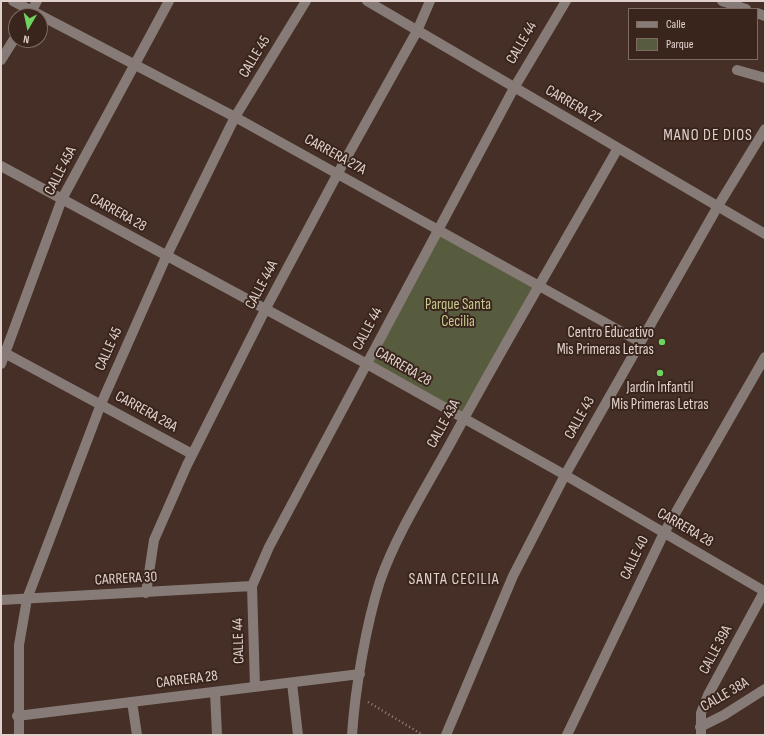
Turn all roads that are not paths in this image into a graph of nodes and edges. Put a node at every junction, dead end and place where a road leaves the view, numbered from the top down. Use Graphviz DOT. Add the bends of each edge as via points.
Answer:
graph roads {
  1 [pos="13,1"];
  2 [pos="169,1"];
  3 [pos="306,1"];
  4 [pos="367,1"];
  5 [pos="430,1"];
  6 [pos="566,1"];
  7 [pos="722,1"];
  8 [pos="22,8"];
  9 [pos="743,8"];
  10 [pos="48,23"];
  11 [pos="417,31"];
  12 [pos="8,48"];
  13 [pos="1,60"];
  14 [pos="135,65"];
  15 [pos="737,70"];
  16 [pos="765,78"];
  17 [pos="514,88"];
  18 [pos="235,118"];
  19 [pos="765,129"];
  20 [pos="618,148"];
  21 [pos="1,166"];
  22 [pos="338,173"];
  23 [pos="62,199"];
  24 [pos="718,206"];
  25 [pos="437,229"];
  26 [pos="765,234"];
  27 [pos="166,256"];
  28 [pos="538,287"];
  29 [pos="265,310"];
  30 [pos="640,342"];
  31 [pos="3,352"];
  32 [pos="765,358"];
  33 [pos="1,364"];
  34 [pos="367,364"];
  35 [pos="101,404"];
  36 [pos="463,419"];
  37 [pos="192,454"];
  38 [pos="565,475"];
  39 [pos="664,533"];
  40 [pos="252,586"];
  41 [pos="765,591"];
  42 [pos="146,593"];
  43 [pos="27,599"];
  44 [pos="1,600"];
  45 [pos="360,674"];
  46 [pos="292,683"];
  47 [pos="255,687"];
  48 [pos="765,689"];
  49 [pos="215,692"];
  50 [pos="132,702"];
  51 [pos="18,716"];
  52 [pos="700,731"];
  53 [pos="19,735"];
  54 [pos="137,735"];
  55 [pos="217,735"];
  56 [pos="298,735"];
  57 [pos="352,735"];
  58 [pos="446,735"];
  59 [pos="567,735"];
  1 -- 8 [label="street, CARRERA 27A"];
  2 -- 14 [label="street, CALLE 45A"];
  3 -- 18 [label="street, CALLE 45"];
  4 -- 11 [label="street, CARRERA 27"];
  5 -- 11 [label="street, CALLE 44A"];
  6 -- 17 [label="street, CALLE 44"];
  7 -- 9 [label="street"];
  10 -- 14 [label="street, CARRERA 27A"];
  11 -- 17 [label="street, CARRERA 27"];
  11 -- 22 [label="street, CALLE 44A"];
  12 -- 13 [label="street"];
  14 -- 18 [label="street, CARRERA 27A"];
  14 -- 23 [label="street, CALLE 45A"];
  15 -- 16 [label="street"];
  17 -- 20 [label="street, CARRERA 27"];
  17 -- 25 [label="street, CALLE 44"];
  18 -- 22 [label="street, CARRERA 27A"];
  18 -- 27 [label="street, CALLE 45"];
  19 -- 24 [label="street, CALLE 43"];
  20 -- 24 [label="street, CARRERA 27"];
  20 -- 28 [label="street, CALLE 43A"];
  21 -- 23 [label="street, CARRERA 28"];
  22 -- 25 [label="street, CARRERA 27A"];
  22 -- 29 [label="street, CALLE 44A"];
  23 -- 27 [label="street, CARRERA 28"];
  23 -- 31 [label="street, CALLE 45A"];
  24 -- 26 [label="street, CARRERA 27"];
  24 -- 30 [label="street, CALLE 43"];
  25 -- 28 [label="street, CARRERA 27A"];
  25 -- 34 [label="street, CALLE 44"];
  27 -- 29 [label="street, CARRERA 28"];
  27 -- 35 [label="street, CALLE 45"];
  28 -- 30 [label="street, CARRERA 27A"];
  28 -- 36 [label="street, CALLE 43A"];
  29 -- 34 [label="street, CARRERA 28"];
  29 -- 37 [label="street, CALLE 44A"];
  30 -- 38 [label="street, CALLE 43"];
  31 -- 33 [label="street, CALLE 45A"];
  31 -- 35 [label="street, CARRERA 28A"];
  32 -- 39 [label="street, CALLE 40"];
  34 -- 36 [label="street, CARRERA 28"];
  34 -- 40 [label="street, CALLE 44" via="269,547"];
  35 -- 37 [label="street, CARRERA 28A"];
  35 -- 43 [label="street, CALLE 45"];
  36 -- 38 [label="street, CARRERA 28"];
  36 -- 45 [label="street, CALLE 43A" via="397,542 380,581"];
  37 -- 42 [label="street, CALLE 44A" via="154,540"];
  38 -- 39 [label="street, CARRERA 28"];
  38 -- 58 [label="street, CALLE 43" via="514,576"];
  39 -- 41 [label="street, CARRERA 28"];
  39 -- 59 [label="street, CALLE 40"];
  40 -- 42 [label="street, CARRERA 30"];
  40 -- 47 [label="street, CALLE 44"];
  41 -- 52 [label="street, CALLE 39A" via="708,695 701,713"];
  42 -- 43 [label="street, CARRERA 30"];
  43 -- 44 [label="street, CARRERA 30"];
  43 -- 51 [label="street, CALLE 45" via="19,646"];
  45 -- 46 [label="street, CARRERA 28"];
  45 -- 57 [label="street, CALLE 43A"];
  46 -- 47 [label="street, CARRERA 28"];
  46 -- 56 [label="street"];
  47 -- 49 [label="street, CARRERA 28"];
  48 -- 52 [label="street, CALLE 38A"];
  49 -- 50 [label="street, CARRERA 28"];
  49 -- 55 [label="street"];
  50 -- 51 [label="street, CARRERA 28"];
  50 -- 54 [label="street"];
  51 -- 53 [label="street, CALLE 45"];
}
